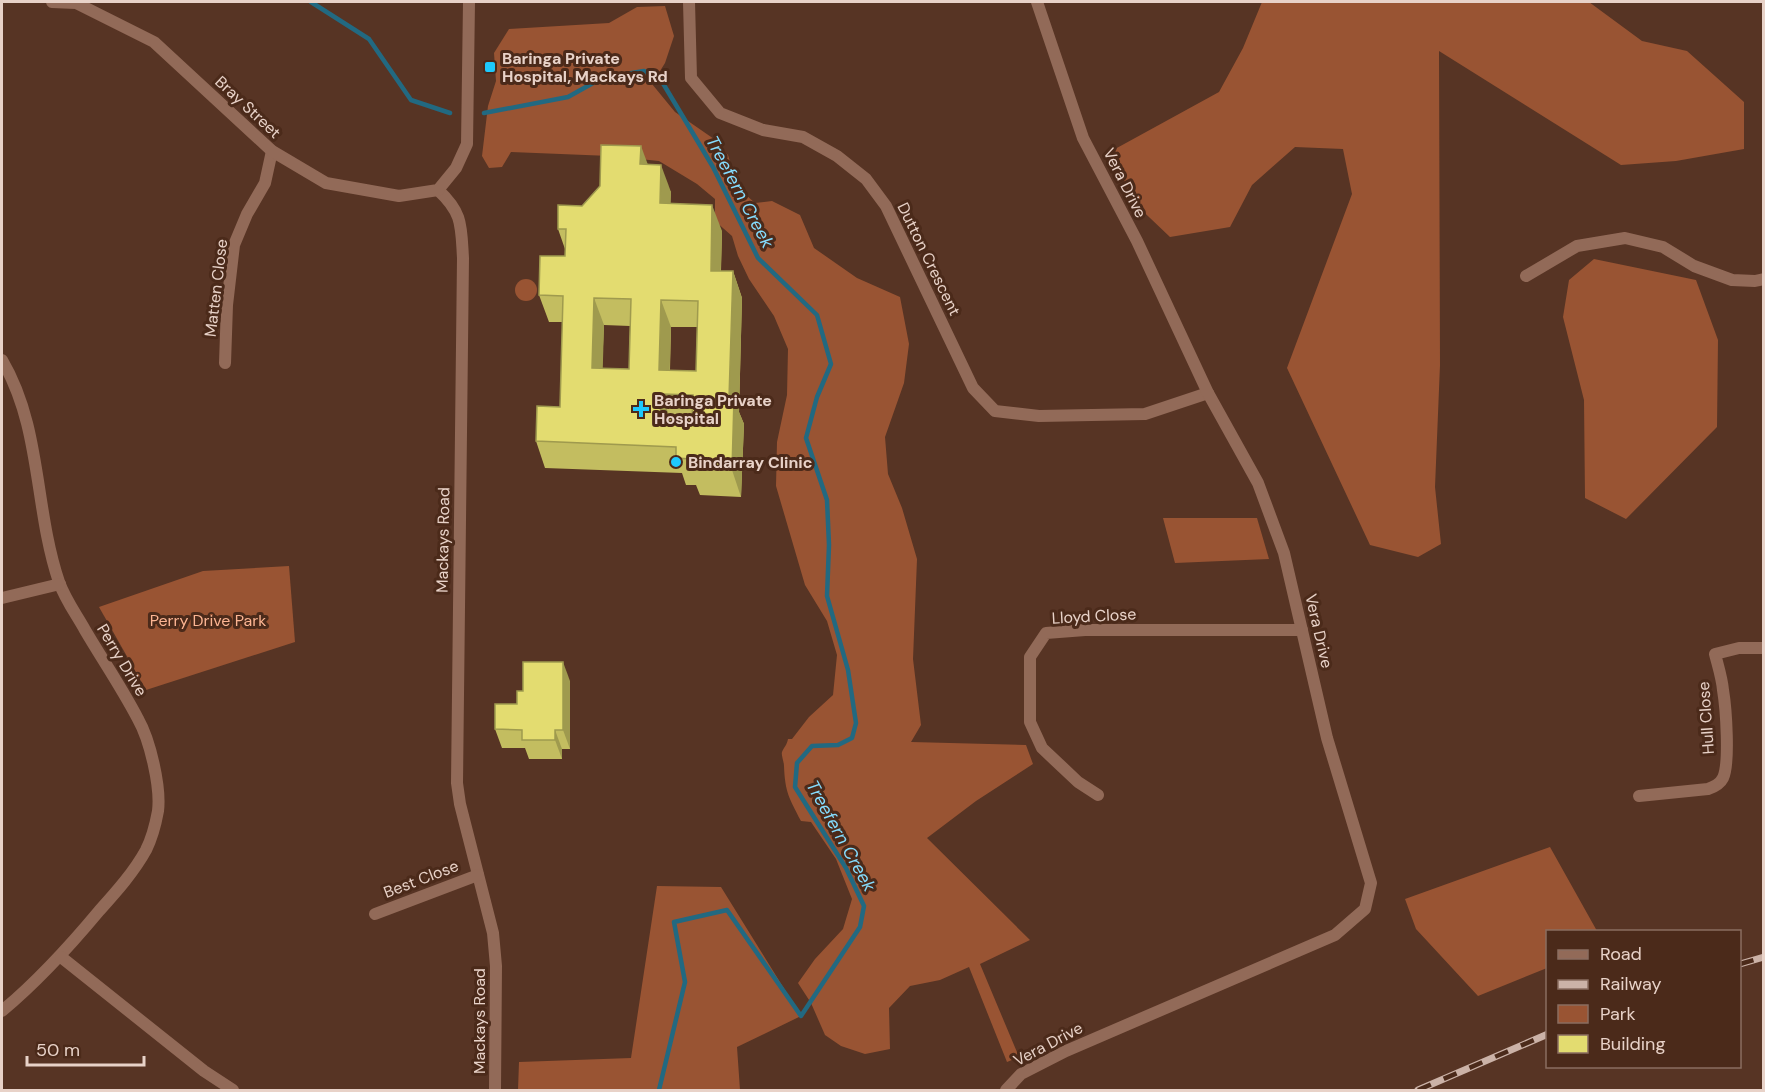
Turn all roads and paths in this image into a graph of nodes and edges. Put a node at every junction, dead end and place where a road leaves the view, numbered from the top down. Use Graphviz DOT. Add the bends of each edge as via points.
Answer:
graph roads {
  1 [pos="52,2"];
  2 [pos="469,2"];
  3 [pos="689,2"];
  4 [pos="1037,2"];
  5 [pos="272,152"];
  6 [pos="438,190"];
  7 [pos="1526,276"];
  8 [pos="1764,279"];
  9 [pos="2,360"];
  10 [pos="225,363"];
  11 [pos="1208,393"];
  12 [pos="60,584"];
  13 [pos="2,598"];
  14 [pos="1302,630"];
  15 [pos="1764,648"];
  16 [pos="1098,795"];
  17 [pos="1639,796"];
  18 [pos="478,875"];
  19 [pos="375,914"];
  20 [pos="61,957"];
  21 [pos="2,1011"];
  22 [pos="232,1090"];
  23 [pos="495,1090"];
  24 [pos="1006,1090"];
  1 -- 5 [label="street, Bray Street" via="76,3 154,42"];
  2 -- 6 [label="street" via="467,144 456,168"];
  3 -- 11 [label="street, Dutton Crescent" via="691,78 720,113 763,130 803,137 837,156 866,179 886,206 973,388 995,411 1039,416 1145,414"];
  4 -- 11 [label="street, Vera Drive" via="1083,138 1137,241"];
  5 -- 6 [label="street, Bray Street" via="326,183 399,196"];
  5 -- 10 [label="street, Matten Close" via="265,183 234,245"];
  6 -- 18 [label="street, Mackays Road" via="458,213 463,258 456,760 460,804"];
  7 -- 8 [label="street" via="1577,246 1625,238 1663,247 1694,266 1732,280"];
  9 -- 12 [label="street, Perry Drive" via="24,406 45,526"];
  11 -- 14 [label="street, Vera Drive" via="1258,483 1284,553"];
  12 -- 13 [label="street"];
  12 -- 20 [label="street, Perry Drive" via="140,721 154,765 158,810 147,849 124,883"];
  14 -- 16 [label="street, Lloyd Close" via="1046,633 1030,657 1030,722 1042,748"];
  14 -- 24 [label="street, Vera Drive" via="1326,738 1371,883 1365,909 1335,935 1066,1051 1021,1074"];
  15 -- 17 [label="street, Hull Close" via="1739,648 1715,654 1726,727 1723,777 1716,786"];
  18 -- 19 [label="street, Best Close"];
  18 -- 23 [label="street, Mackays Road" via="493,933 496,966"];
  20 -- 21 [label="street, Perry Drive"];
  20 -- 22 [label="street"];
}
